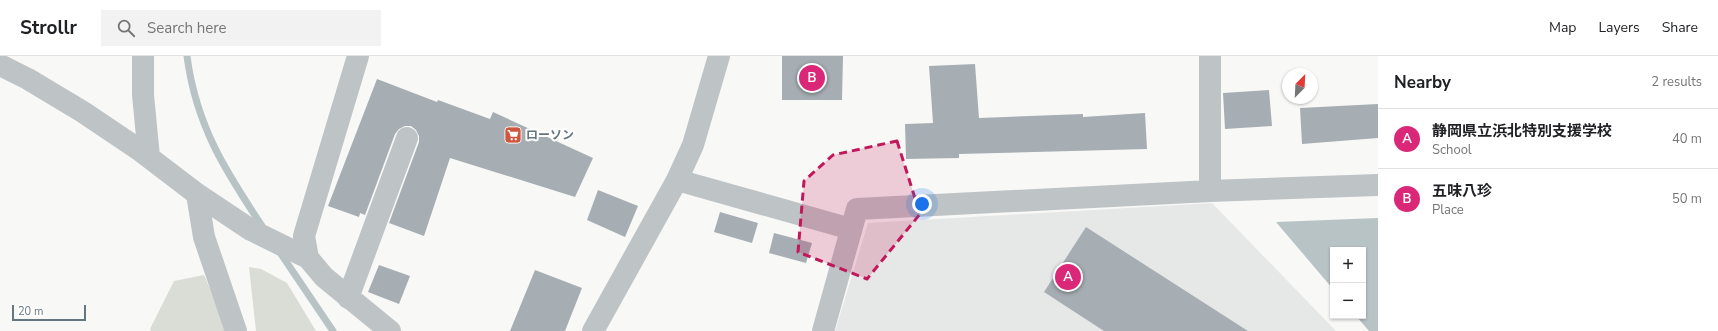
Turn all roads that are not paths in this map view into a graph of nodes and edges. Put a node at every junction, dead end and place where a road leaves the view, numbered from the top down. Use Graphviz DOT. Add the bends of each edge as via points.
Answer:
graph roads {
  1 [pos="143,56"];
  2 [pos="358,56"];
  3 [pos="719,56"];
  4 [pos="1210,56"];
  5 [pos="0,65"];
  6 [pos="408,138"];
  7 [pos="148,157"];
  8 [pos="677,180"];
  9 [pos="1378,185"];
  10 [pos="1210,191"];
  11 [pos="197,194"];
  12 [pos="851,230"];
  13 [pos="303,256"];
  14 [pos="348,298"];
  15 [pos="236,331"];
  16 [pos="390,331"];
  17 [pos="593,331"];
  18 [pos="823,331"];
  1 -- 7 [label="street"];
  2 -- 13 [label="street" via="304,236"];
  3 -- 8 [label="street" via="693,145"];
  4 -- 10 [label="street"];
  5 -- 7 [label="street" via="83,112"];
  6 -- 14 [label="street"];
  7 -- 11 [label="street"];
  8 -- 12 [label="street"];
  8 -- 17 [label="street"];
  9 -- 10 [label="street"];
  10 -- 12 [label="street" via="857,209"];
  11 -- 13 [label="street" via="251,230"];
  11 -- 15 [label="street" via="204,237"];
  12 -- 18 [label="street"];
  13 -- 14 [label="street"];
  14 -- 16 [label="street"];
}
